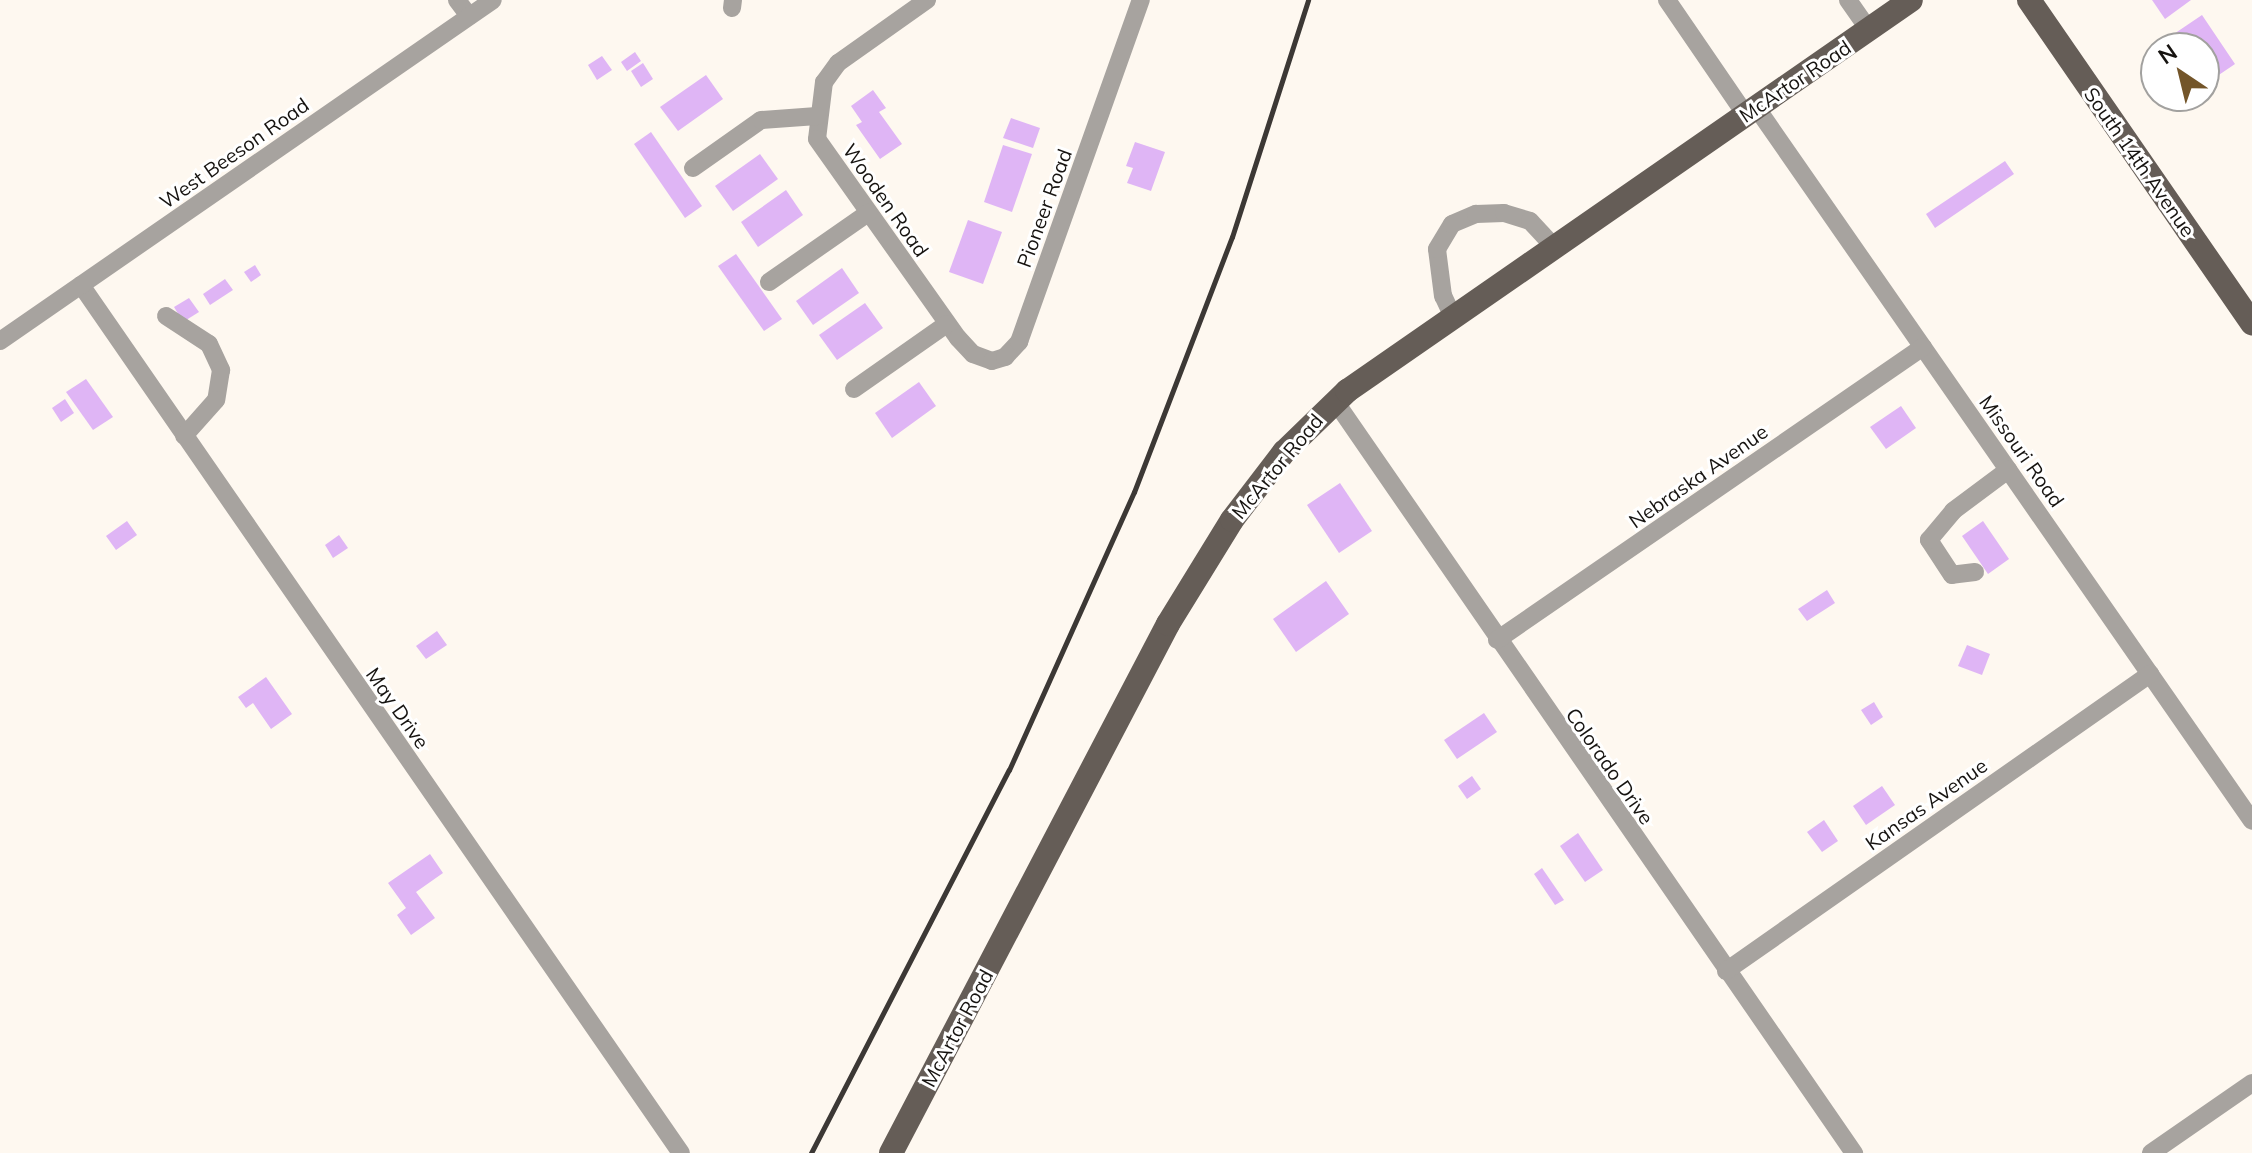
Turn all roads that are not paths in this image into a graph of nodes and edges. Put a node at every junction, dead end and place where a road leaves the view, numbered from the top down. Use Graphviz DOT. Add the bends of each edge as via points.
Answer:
graph roads {
  1 [pos="457,0"];
  2 [pos="493,0"];
  3 [pos="927,0"];
  4 [pos="1141,0"];
  5 [pos="1667,0"];
  6 [pos="1848,0"];
  7 [pos="1911,0"];
  8 [pos="2029,0"];
  9 [pos="469,16"];
  10 [pos="1869,30"];
  11 [pos="1751,111"];
  12 [pos="817,116"];
  13 [pos="693,168"];
  14 [pos="868,213"];
  15 [pos="1554,247"];
  16 [pos="769,282"];
  17 [pos="81,285"];
  18 [pos="166,316"];
  19 [pos="1453,317"];
  20 [pos="2252,323"];
  21 [pos="947,324"];
  22 [pos="0,341"];
  23 [pos="1923,347"];
  24 [pos="854,389"];
  25 [pos="1335,401"];
  26 [pos="184,436"];
  27 [pos="2008,470"];
  28 [pos="1975,572"];
  29 [pos="1497,640"];
  30 [pos="2150,674"];
  31 [pos="2252,821"];
  32 [pos="1726,971"];
  33 [pos="2252,1083"];
  34 [pos="681,1153"];
  35 [pos="891,1153"];
  36 [pos="1854,1153"];
  37 [pos="2152,1153"];
  1 -- 9 [label="street"];
  2 -- 9 [label="street, West Beeson Road"];
  3 -- 12 [label="street, Wooden Road" via="838,63 824,82"];
  4 -- 21 [label="street, Pioneer Road" via="1019,342 1005,357 992,361 973,354"];
  5 -- 11 [label="street, Missouri Road"];
  6 -- 10 [label="street"];
  7 -- 10 [label="main road, McArtor Road"];
  8 -- 20 [label="main road, South 14th Avenue"];
  9 -- 17 [label="street, West Beeson Road"];
  10 -- 11 [label="main road, McArtor Road"];
  11 -- 15 [label="main road, McArtor Road"];
  11 -- 23 [label="street, Missouri Road"];
  12 -- 13 [label="street" via="761,120"];
  12 -- 14 [label="street, Wooden Road" via="817,139"];
  14 -- 16 [label="street"];
  14 -- 21 [label="street, Wooden Road"];
  15 -- 19 [label="main road, McArtor Road"];
  15 -- 19 [label="street" via="1530,221 1504,213 1476,214 1452,224 1437,249 1443,296"];
  17 -- 22 [label="street, West Beeson Road"];
  17 -- 26 [label="street, May Drive"];
  18 -- 26 [label="street" via="209,344 221,370 216,400"];
  19 -- 25 [label="main road, McArtor Road"];
  21 -- 24 [label="street"];
  23 -- 27 [label="street, Missouri Road"];
  23 -- 29 [label="street, Nebraska Avenue"];
  25 -- 29 [label="street, Colorado Drive"];
  25 -- 35 [label="main road, McArtor Road" via="1284,452 1232,520 1168,624"];
  26 -- 34 [label="street, May Drive"];
  27 -- 28 [label="street" via="1953,511 1929,540 1952,575"];
  27 -- 30 [label="street, Missouri Road"];
  29 -- 32 [label="street, Colorado Drive"];
  30 -- 31 [label="street, Missouri Road"];
  30 -- 32 [label="street, Kansas Avenue"];
  32 -- 36 [label="street, Colorado Drive"];
  33 -- 37 [label="street"];
}
